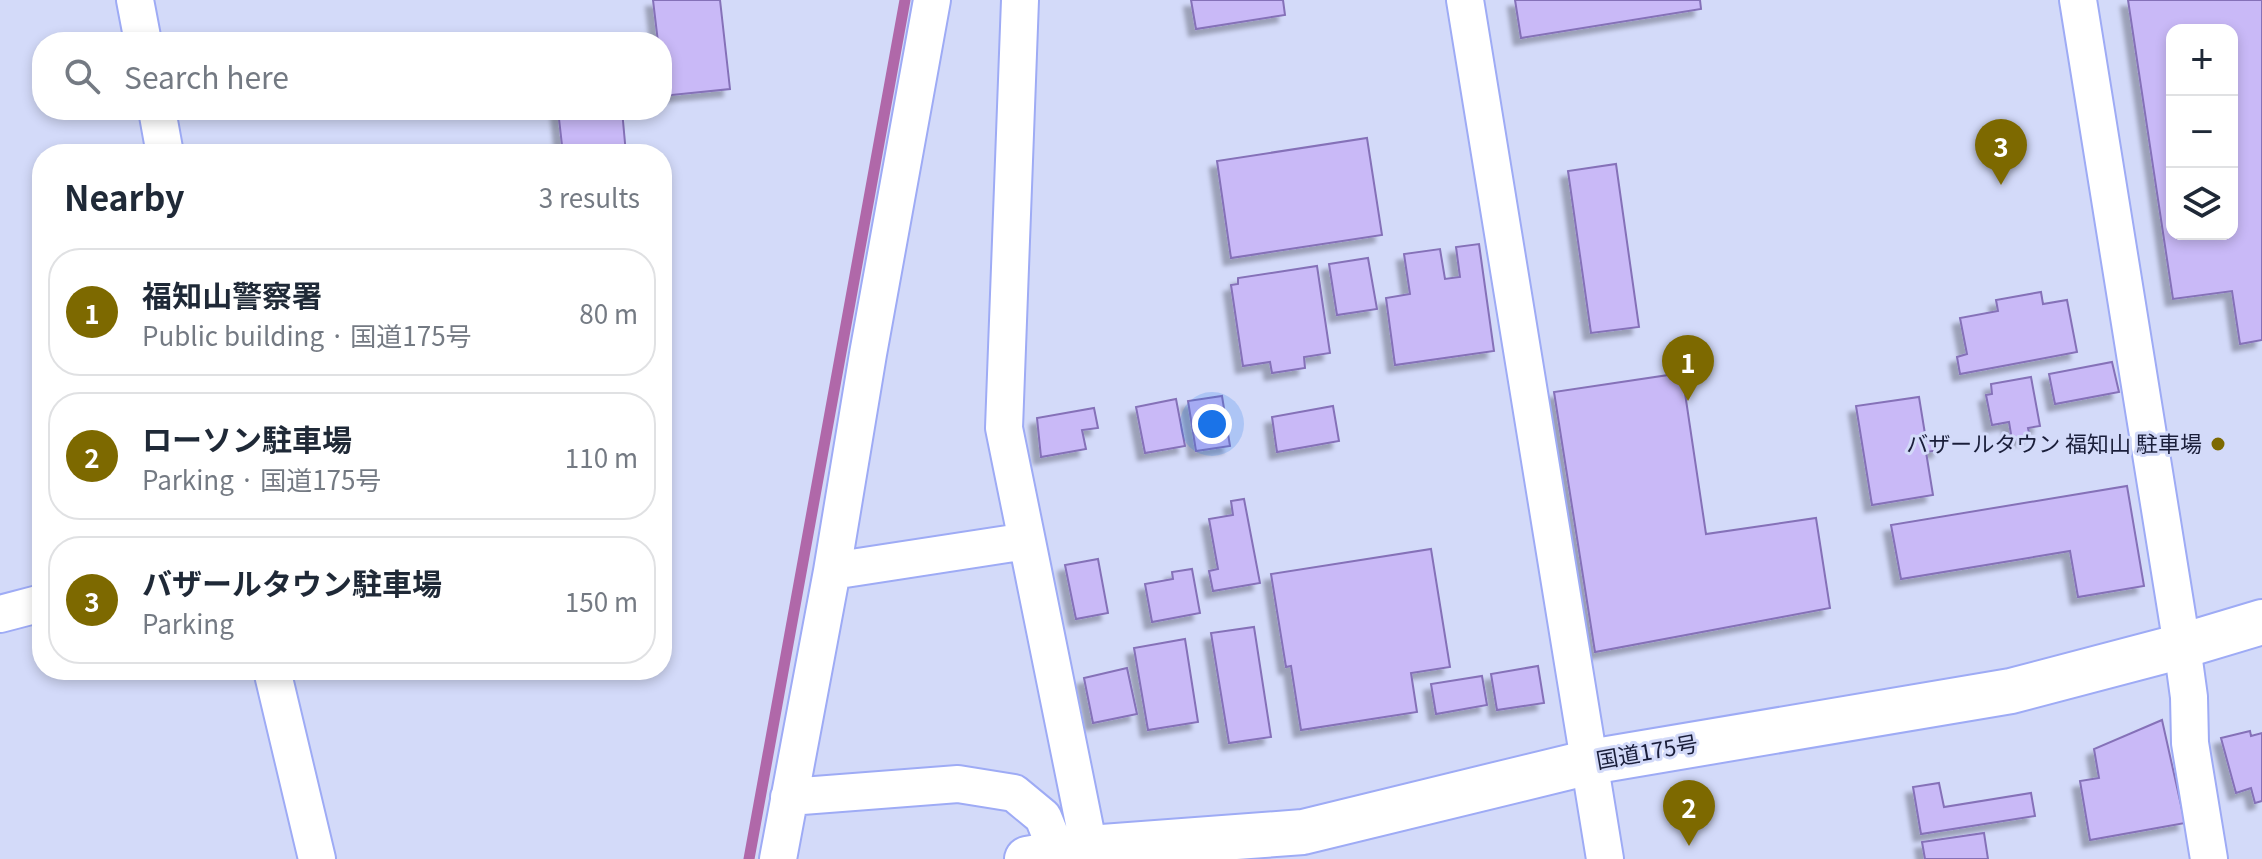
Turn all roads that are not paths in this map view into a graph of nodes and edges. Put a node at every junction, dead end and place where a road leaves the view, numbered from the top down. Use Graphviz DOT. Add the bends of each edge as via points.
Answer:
graph roads {
  1 [pos="135,0"];
  2 [pos="932,0"];
  3 [pos="1020,0"];
  4 [pos="1465,0"];
  5 [pos="2078,0"];
  6 [pos="141,32"];
  7 [pos="159,120"];
  8 [pos="163,144"];
  9 [pos="1027,541"];
  10 [pos="832,571"];
  11 [pos="32,606"];
  12 [pos="0,614"];
  13 [pos="2260,626"];
  14 [pos="2182,646"];
  15 [pos="274,680"];
  16 [pos="1590,762"];
  17 [pos="789,797"];
  18 [pos="1058,854"];
  19 [pos="317,859"];
  20 [pos="778,859"];
  21 [pos="1605,859"];
  22 [pos="2209,859"];
  1 -- 6 [label="street"];
  2 -- 10 [label="street"];
  3 -- 9 [label="street" via="1004,428"];
  4 -- 16 [label="street"];
  5 -- 14 [label="street"];
  7 -- 8 [label="street"];
  9 -- 10 [label="street"];
  9 -- 18 [label="street"];
  10 -- 17 [label="street"];
  11 -- 12 [label="street"];
  13 -- 14 [label="highway, 国道175号"];
  14 -- 16 [label="highway, 国道175号" via="2011,691"];
  14 -- 22 [label="street" via="2190,743"];
  15 -- 19 [label="street"];
  16 -- 18 [label="highway, 国道175号" via="1303,832"];
  16 -- 21 [label="street"];
  17 -- 18 [label="street" via="958,784 1014,793 1043,817"];
  17 -- 20 [label="street"];
}
